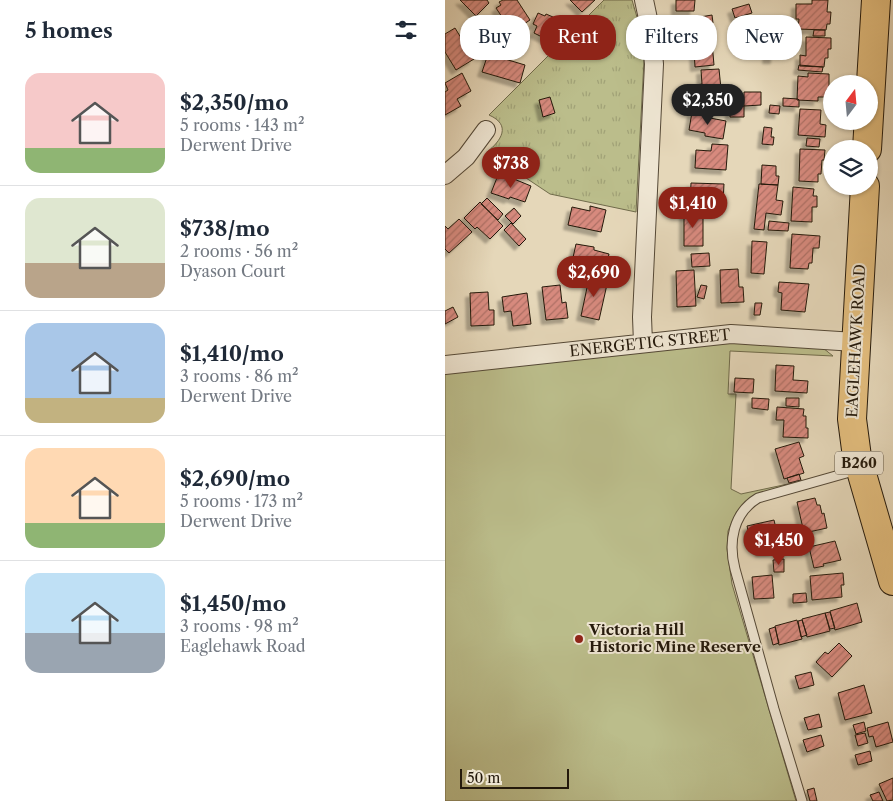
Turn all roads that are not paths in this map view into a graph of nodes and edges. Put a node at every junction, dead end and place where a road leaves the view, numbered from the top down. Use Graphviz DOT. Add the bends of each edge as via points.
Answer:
graph roads {
  1 [pos="643,0"];
  2 [pos="876,0"];
  3 [pos="486,130"];
  4 [pos="868,140"];
  5 [pos="445,175"];
  6 [pos="864,195"];
  7 [pos="855,342"];
  8 [pos="643,343"];
  9 [pos="445,365"];
  10 [pos="861,469"];
  11 [pos="893,581"];
  12 [pos="802,801"];
  1 -- 8 [label="street" via="654,64 641,317"];
  2 -- 4 [label="main road"];
  3 -- 5 [label="street" via="466,157"];
  6 -- 7 [label="main road, EAGLEHAWK ROAD / B260"];
  7 -- 8 [label="street, ENERGETIC STREET" via="742,334"];
  7 -- 10 [label="main road, EAGLEHAWK ROAD / B260" via="852,419"];
  8 -- 9 [label="street, ENERGETIC STREET"];
  10 -- 11 [label="main road, EAGLEHAWK ROAD / B260"];
  10 -- 12 [label="lane" via="758,498 746,507 738,520 732,544 733,561 773,709"];
}
